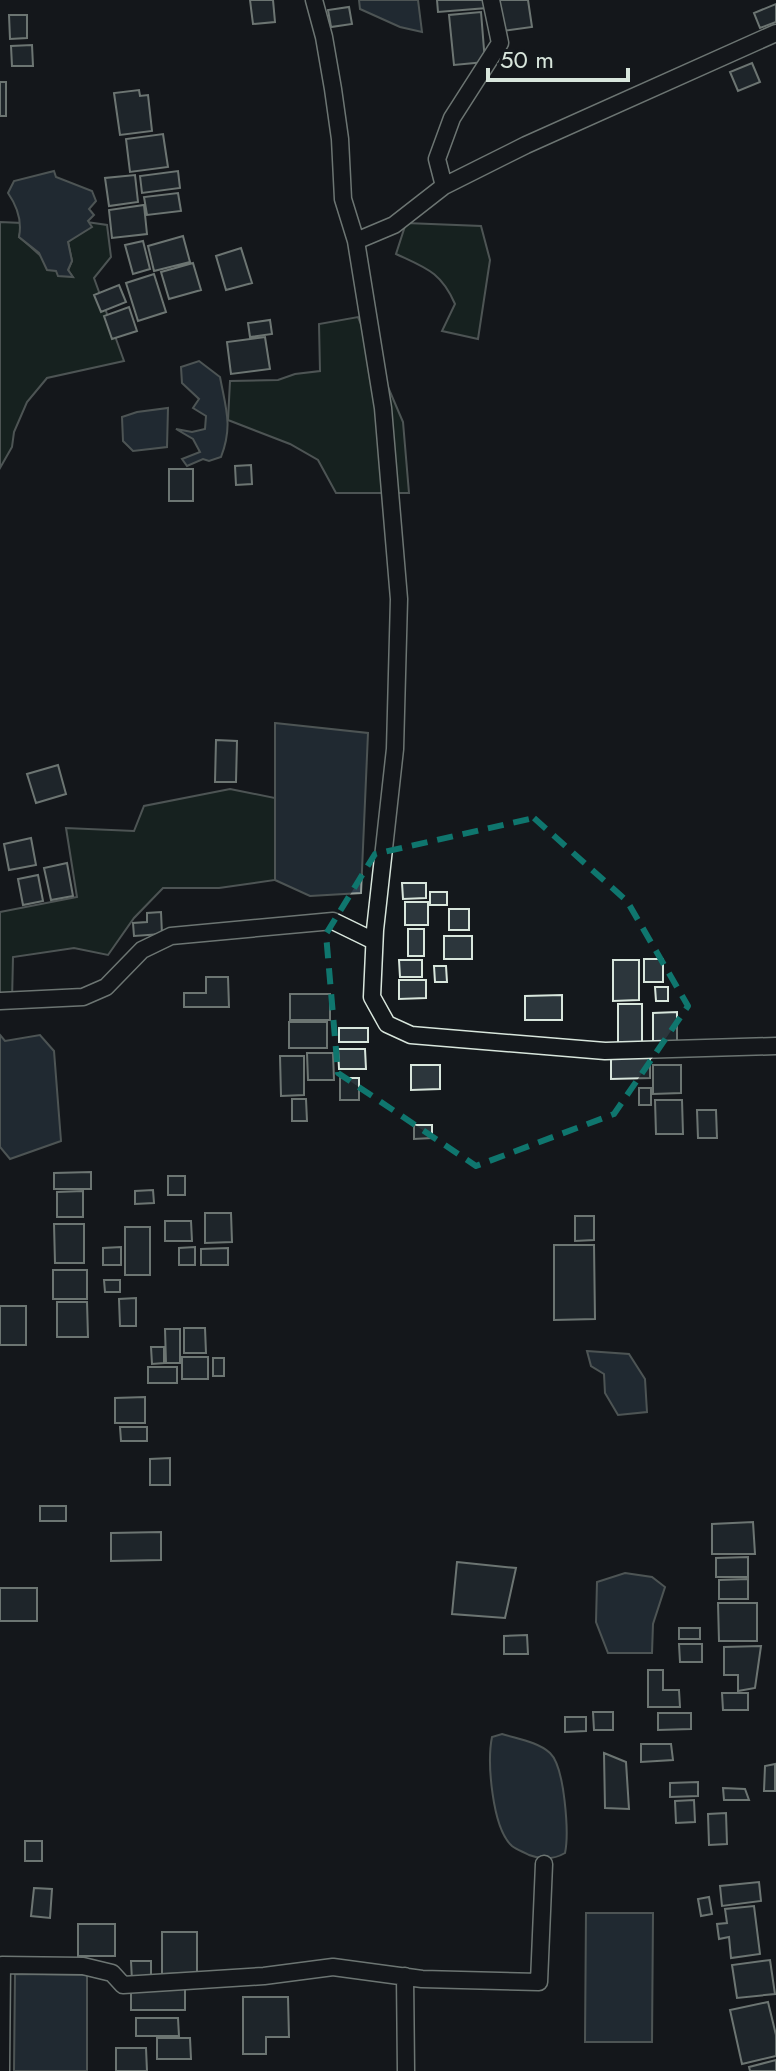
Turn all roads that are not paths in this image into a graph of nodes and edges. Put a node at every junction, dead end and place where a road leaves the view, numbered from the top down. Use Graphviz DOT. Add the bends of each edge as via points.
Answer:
graph roads {
  1 [pos="314,0"];
  2 [pos="491,0"];
  3 [pos="776,33"];
  4 [pos="444,186"];
  5 [pos="356,241"];
  6 [pos="374,941"];
  7 [pos="0,1001"];
  8 [pos="776,1046"];
  9 [pos="544,1864"];
  10 [pos="405,1976"];
  11 [pos="1,2071"];
  12 [pos="406,2071"];
  1 -- 5 [label="street" via="333,89 343,199"];
  2 -- 4 [label="street" via="500,43 452,118 437,159"];
  3 -- 4 [label="street"];
  4 -- 5 [label="street" via="394,225"];
  5 -- 6 [label="street" via="383,408 399,599 395,749"];
  6 -- 7 [label="street" via="333,921 171,936 142,950 106,987 83,997"];
  6 -- 8 [label="street" via="372,997 387,1024 411,1035 605,1051"];
  9 -- 10 [label="street" via="539,1982"];
  10 -- 11 [label="street" via="333,1967 123,1985 112,1973 83,1966 2,1965"];
  10 -- 12 [label="street"];
}
